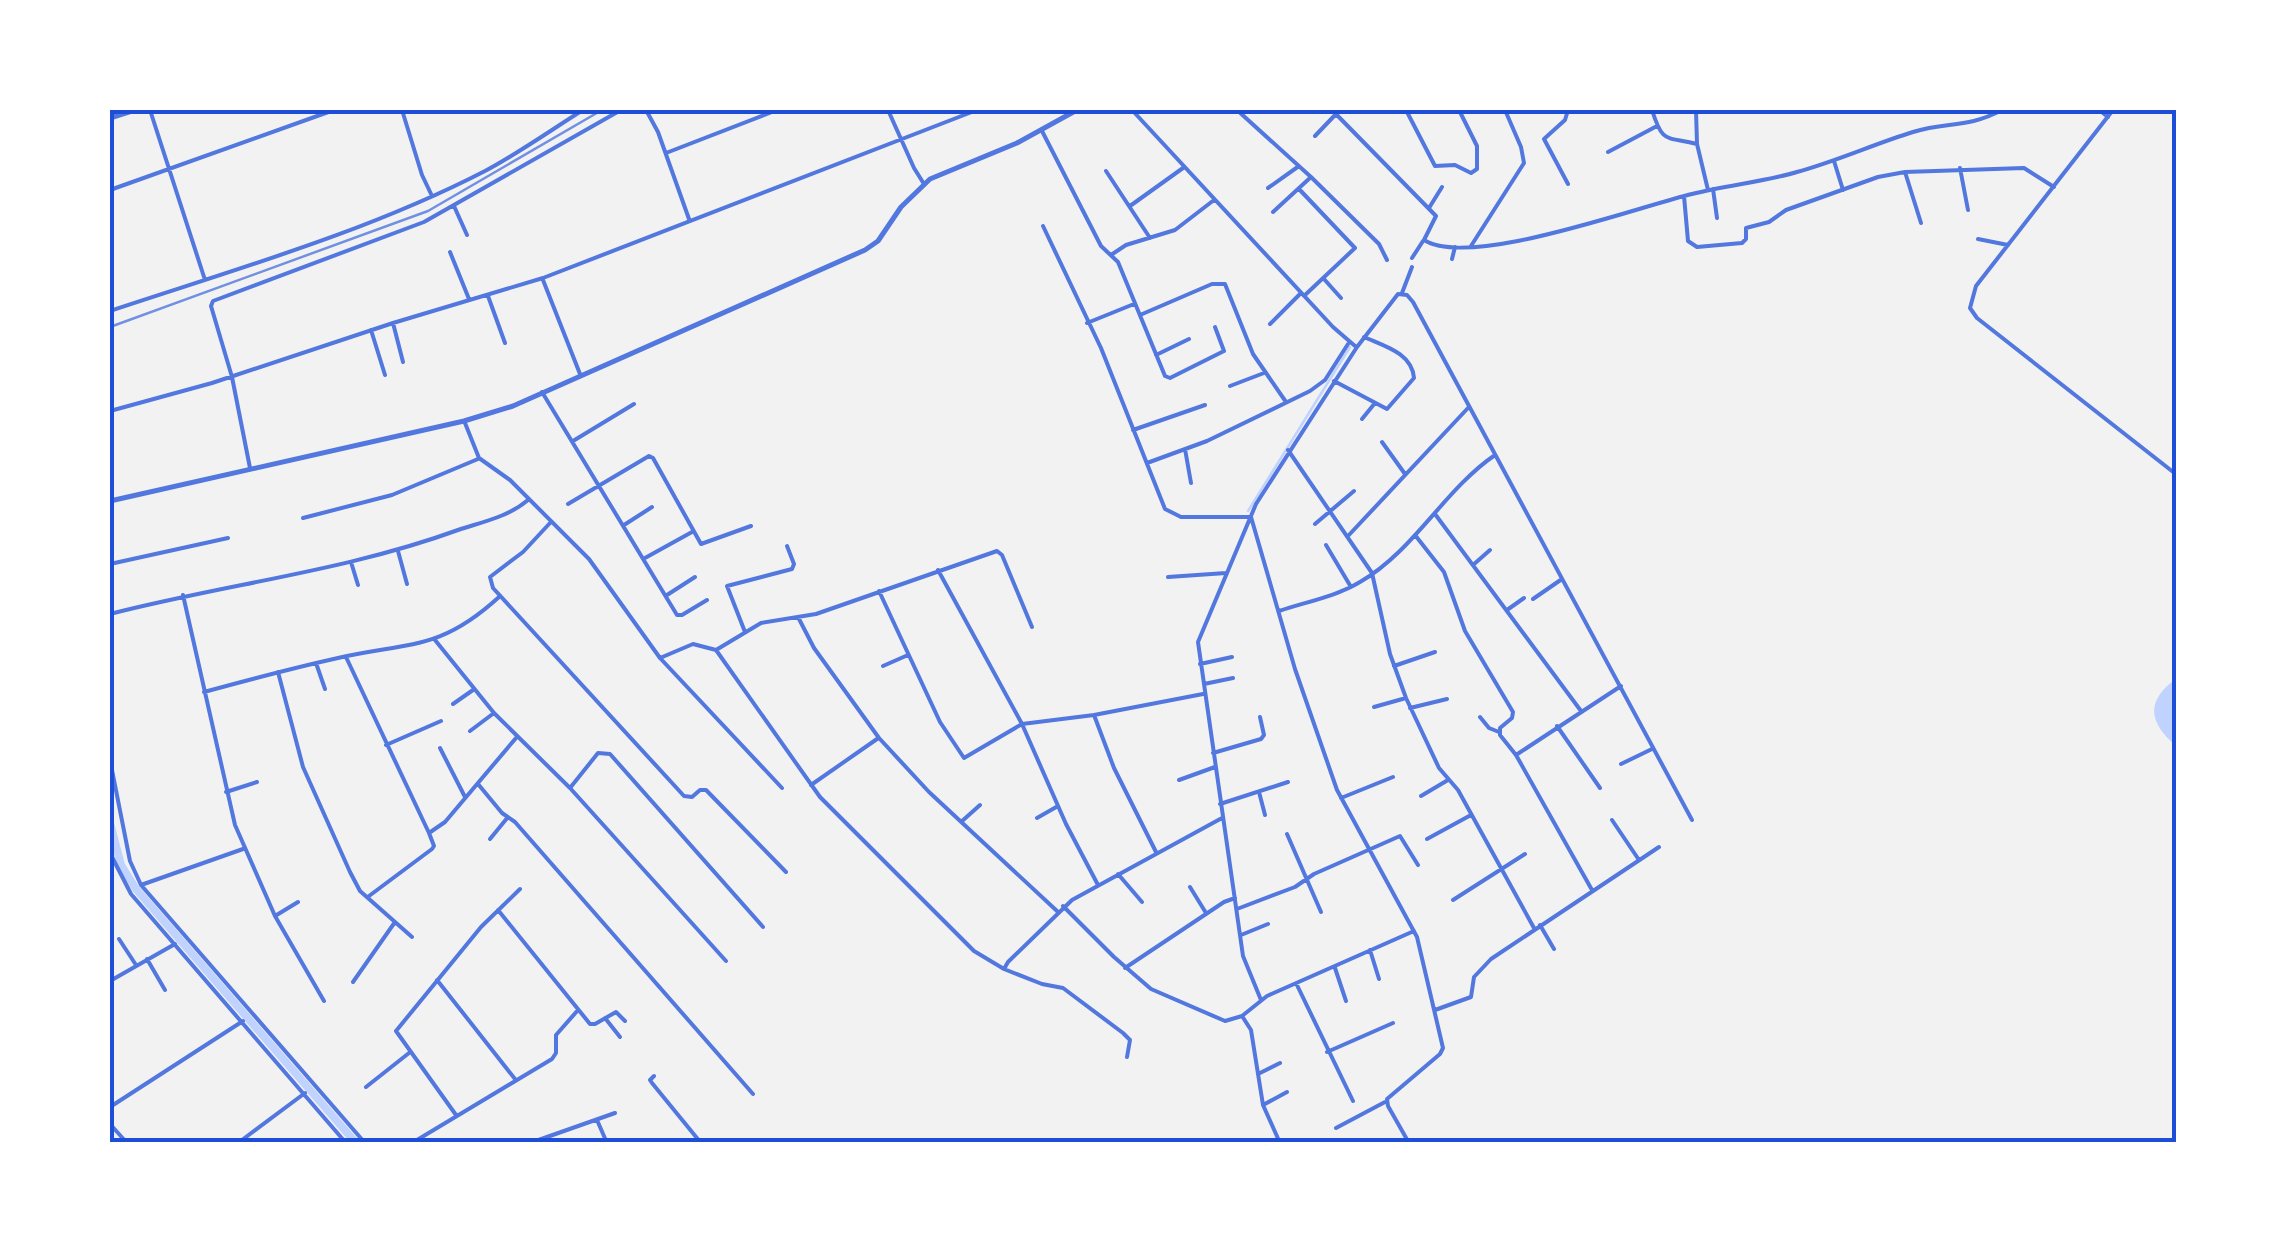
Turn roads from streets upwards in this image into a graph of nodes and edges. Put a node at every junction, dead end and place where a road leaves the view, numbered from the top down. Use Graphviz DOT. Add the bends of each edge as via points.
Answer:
graph roads {
  1 [pos="135,110"];
  2 [pos="150,110"];
  3 [pos="334,110"];
  4 [pos="402,110"];
  5 [pos="583,110"];
  6 [pos="621,110"];
  7 [pos="646,110"];
  8 [pos="777,110"];
  9 [pos="888,110"];
  10 [pos="977,110"];
  11 [pos="1077,110"];
  12 [pos="1132,110"];
  13 [pos="1237,110"];
  14 [pos="1406,110"];
  15 [pos="1459,110"];
  16 [pos="1505,110"];
  17 [pos="1568,110"];
  18 [pos="1652,110"];
  19 [pos="1696,110"];
  20 [pos="1759,110"];
  21 [pos="2002,110"];
  22 [pos="2099,110"];
  23 [pos="2113,110"];
  24 [pos="1334,112"];
  25 [pos="1735,112"];
  26 [pos="2108,117"];
  27 [pos="110,118"];
  28 [pos="1657,126"];
  29 [pos="1042,131"];
  30 [pos="1315,136"];
  31 [pos="901,140"];
  32 [pos="1697,144"];
  33 [pos="1608,152"];
  34 [pos="666,153"];
  35 [pos="1834,161"];
  36 [pos="1299,166"];
  37 [pos="1184,168"];
  38 [pos="1960,168"];
  39 [pos="168,170"];
  40 [pos="1106,171"];
  41 [pos="1905,172"];
  42 [pos="1312,177"];
  43 [pos="924,184"];
  44 [pos="1568,184"];
  45 [pos="1442,186"];
  46 [pos="2054,187"];
  47 [pos="1268,188"];
  48 [pos="1299,189"];
  49 [pos="1710,189"];
  50 [pos="110,190"];
  51 [pos="1843,190"];
  52 [pos="432,196"];
  53 [pos="1684,196"];
  54 [pos="1214,200"];
  55 [pos="454,206"];
  56 [pos="1130,206"];
  57 [pos="1429,208"];
  58 [pos="1968,210"];
  59 [pos="1273,212"];
  60 [pos="1717,218"];
  61 [pos="690,219"];
  62 [pos="1921,222"];
  63 [pos="1044,226"];
  64 [pos="467,235"];
  65 [pos="1151,239"];
  66 [pos="1978,239"];
  67 [pos="1424,240"];
  68 [pos="2008,245"];
  69 [pos="1471,246"];
  70 [pos="1455,248"];
  71 [pos="450,252"];
  72 [pos="1112,255"];
  73 [pos="1412,258"];
  74 [pos="1387,260"];
  75 [pos="1452,260"];
  76 [pos="1412,267"];
  77 [pos="543,278"];
  78 [pos="1324,278"];
  79 [pos="205,280"];
  80 [pos="1402,293"];
  81 [pos="488,294"];
  82 [pos="1302,294"];
  83 [pos="1341,298"];
  84 [pos="468,299"];
  85 [pos="1135,303"];
  86 [pos="110,311"];
  87 [pos="1140,315"];
  88 [pos="393,323"];
  89 [pos="1087,323"];
  90 [pos="1270,324"];
  91 [pos="1216,327"];
  92 [pos="372,330"];
  93 [pos="1364,337"];
  94 [pos="1189,339"];
  95 [pos="1348,342"];
  96 [pos="505,344"];
  97 [pos="1356,348"];
  98 [pos="1156,354"];
  99 [pos="404,362"];
  100 [pos="1264,373"];
  101 [pos="580,374"];
  102 [pos="385,375"];
  103 [pos="232,377"];
  104 [pos="1334,381"];
  105 [pos="1230,386"];
  106 [pos="542,392"];
  107 [pos="1287,403"];
  108 [pos="634,404"];
  109 [pos="1375,404"];
  110 [pos="1205,405"];
  111 [pos="1468,407"];
  112 [pos="110,411"];
  113 [pos="1362,419"];
  114 [pos="464,421"];
  115 [pos="1133,430"];
  116 [pos="573,441"];
  117 [pos="1382,442"];
  118 [pos="1186,449"];
  119 [pos="1288,450"];
  120 [pos="1496,455"];
  121 [pos="479,458"];
  122 [pos="1147,463"];
  123 [pos="250,468"];
  124 [pos="1405,474"];
  125 [pos="2177,476"];
  126 [pos="1192,483"];
  127 [pos="600,485"];
  128 [pos="1354,491"];
  129 [pos="528,499"];
  130 [pos="110,501"];
  131 [pos="568,504"];
  132 [pos="652,508"];
  133 [pos="1332,511"];
  134 [pos="1434,514"];
  135 [pos="1251,517"];
  136 [pos="303,518"];
  137 [pos="550,523"];
  138 [pos="1315,524"];
  139 [pos="624,525"];
  140 [pos="751,526"];
  141 [pos="692,532"];
  142 [pos="1415,535"];
  143 [pos="1348,536"];
  144 [pos="228,538"];
  145 [pos="1326,545"];
  146 [pos="787,546"];
  147 [pos="1490,550"];
  148 [pos="398,551"];
  149 [pos="645,558"];
  150 [pos="351,562"];
  151 [pos="110,564"];
  152 [pos="1473,565"];
  153 [pos="938,570"];
  154 [pos="1226,573"];
  155 [pos="1372,573"];
  156 [pos="695,577"];
  157 [pos="1168,577"];
  158 [pos="1562,579"];
  159 [pos="407,584"];
  160 [pos="358,585"];
  161 [pos="1351,587"];
  162 [pos="879,591"];
  163 [pos="183,596"];
  164 [pos="667,596"];
  165 [pos="500,597"];
  166 [pos="1524,598"];
  167 [pos="1533,599"];
  168 [pos="707,600"];
  169 [pos="1278,610"];
  170 [pos="1507,610"];
  171 [pos="110,614"];
  172 [pos="798,616"];
  173 [pos="1032,628"];
  174 [pos="746,632"];
  175 [pos="434,640"];
  176 [pos="716,650"];
  177 [pos="1435,652"];
  178 [pos="908,654"];
  179 [pos="346,656"];
  180 [pos="1232,657"];
  181 [pos="660,658"];
  182 [pos="316,662"];
  183 [pos="1200,664"];
  184 [pos="883,666"];
  185 [pos="1394,666"];
  186 [pos="278,672"];
  187 [pos="1233,678"];
  188 [pos="1204,684"];
  189 [pos="1621,686"];
  190 [pos="325,690"];
  191 [pos="473,690"];
  192 [pos="204,692"];
  193 [pos="1205,693"];
  194 [pos="1406,698"];
  195 [pos="1447,699"];
  196 [pos="453,704"];
  197 [pos="1374,707"];
  198 [pos="1410,708"];
  199 [pos="1581,711"];
  200 [pos="494,714"];
  201 [pos="1094,715"];
  202 [pos="1260,717"];
  203 [pos="1480,717"];
  204 [pos="441,721"];
  205 [pos="1022,724"];
  206 [pos="1557,726"];
  207 [pos="470,731"];
  208 [pos="1499,732"];
  209 [pos="517,738"];
  210 [pos="878,738"];
  211 [pos="386,745"];
  212 [pos="440,748"];
  213 [pos="1654,748"];
  214 [pos="1214,753"];
  215 [pos="1516,754"];
  216 [pos="110,760"];
  217 [pos="1621,764"];
  218 [pos="1215,767"];
  219 [pos="1393,776"];
  220 [pos="1179,780"];
  221 [pos="1448,780"];
  222 [pos="257,782"];
  223 [pos="1288,782"];
  224 [pos="478,784"];
  225 [pos="811,785"];
  226 [pos="570,788"];
  227 [pos="782,788"];
  228 [pos="1600,788"];
  229 [pos="226,792"];
  230 [pos="1259,792"];
  231 [pos="1422,796"];
  232 [pos="466,798"];
  233 [pos="1340,798"];
  234 [pos="1220,804"];
  235 [pos="980,806"];
  236 [pos="1058,806"];
  237 [pos="1265,815"];
  238 [pos="1472,815"];
  239 [pos="508,817"];
  240 [pos="1037,818"];
  241 [pos="1222,818"];
  242 [pos="1612,820"];
  243 [pos="1692,820"];
  244 [pos="960,822"];
  245 [pos="430,833"];
  246 [pos="1287,834"];
  247 [pos="1427,838"];
  248 [pos="490,839"];
  249 [pos="1658,847"];
  250 [pos="243,848"];
  251 [pos="1369,849"];
  252 [pos="1156,852"];
  253 [pos="110,853"];
  254 [pos="1526,854"];
  255 [pos="1639,860"];
  256 [pos="1418,865"];
  257 [pos="1501,870"];
  258 [pos="786,872"];
  259 [pos="1118,874"];
  260 [pos="1306,880"];
  261 [pos="1098,884"];
  262 [pos="141,885"];
  263 [pos="1190,887"];
  264 [pos="520,890"];
  265 [pos="1592,890"];
  266 [pos="369,896"];
  267 [pos="1235,898"];
  268 [pos="1453,900"];
  269 [pos="298,902"];
  270 [pos="1142,902"];
  271 [pos="1063,906"];
  272 [pos="1237,909"];
  273 [pos="498,910"];
  274 [pos="1057,912"];
  275 [pos="1321,912"];
  276 [pos="1206,913"];
  277 [pos="275,916"];
  278 [pos="395,922"];
  279 [pos="1268,924"];
  280 [pos="763,927"];
  281 [pos="1537,927"];
  282 [pos="1414,931"];
  283 [pos="1241,935"];
  284 [pos="412,938"];
  285 [pos="119,939"];
  286 [pos="175,944"];
  287 [pos="1554,949"];
  288 [pos="1370,950"];
  289 [pos="147,959"];
  290 [pos="726,961"];
  291 [pos="136,966"];
  292 [pos="1334,966"];
  293 [pos="1125,968"];
  294 [pos="1004,970"];
  295 [pos="1379,979"];
  296 [pos="110,980"];
  297 [pos="437,980"];
  298 [pos="352,982"];
  299 [pos="1296,983"];
  300 [pos="165,990"];
  301 [pos="1261,1000"];
  302 [pos="324,1001"];
  303 [pos="1346,1001"];
  304 [pos="578,1010"];
  305 [pos="1435,1010"];
  306 [pos="1242,1016"];
  307 [pos="605,1018"];
  308 [pos="244,1021"];
  309 [pos="625,1021"];
  310 [pos="1393,1024"];
  311 [pos="620,1036"];
  312 [pos="1327,1052"];
  313 [pos="409,1053"];
  314 [pos="1128,1057"];
  315 [pos="1280,1063"];
  316 [pos="1258,1074"];
  317 [pos="654,1076"];
  318 [pos="516,1080"];
  319 [pos="366,1087"];
  320 [pos="1288,1092"];
  321 [pos="305,1093"];
  322 [pos="753,1094"];
  323 [pos="1353,1101"];
  324 [pos="1387,1102"];
  325 [pos="110,1106"];
  326 [pos="1262,1106"];
  327 [pos="615,1113"];
  328 [pos="456,1115"];
  329 [pos="597,1120"];
  330 [pos="110,1124"];
  331 [pos="1336,1128"];
  332 [pos="126,1143"];
  333 [pos="238,1143"];
  334 [pos="346,1143"];
  335 [pos="365,1143"];
  336 [pos="412,1143"];
  337 [pos="530,1143"];
  338 [pos="607,1143"];
  339 [pos="702,1143"];
  340 [pos="1280,1143"];
  341 [pos="1409,1143"];
  1 -- 27 [label="street"];
  2 -- 39 [label="street"];
  3 -- 39 [label="street"];
  4 -- 52 [label="street"];
  5 -- 52 [label="street"];
  6 -- 55 [label="street"];
  7 -- 34 [label="street"];
  8 -- 34 [label="street"];
  9 -- 31 [label="street"];
  10 -- 31 [label="street"];
  11 -- 29 [label="street"];
  12 -- 37 [label="street"];
  13 -- 36 [label="street"];
  14 -- 15 [label="street" via="1434,166 1470,173 1479,152"];
  16 -- 69 [label="street" via="1524,163"];
  17 -- 44 [label="street" via="1544,139"];
  18 -- 28 [label="street"];
  19 -- 32 [label="street"];
  20 -- 25 [label="street"];
  21 -- 35 [label="street" via="1964,126 1915,131"];
  22 -- 26 [label="street"];
  23 -- 26 [label="street"];
  24 -- 30 [label="street"];
  24 -- 57 [label="street"];
  26 -- 46 [label="street"];
  28 -- 32 [label="street" via="1666,138"];
  28 -- 33 [label="street"];
  29 -- 43 [label="street"];
  29 -- 72 [label="street" via="1101,246"];
  31 -- 43 [label="street"];
  31 -- 61 [label="street"];
  32 -- 49 [label="street"];
  34 -- 61 [label="street"];
  35 -- 49 [label="street"];
  35 -- 51 [label="street"];
  36 -- 42 [label="street"];
  36 -- 47 [label="street"];
  37 -- 54 [label="street"];
  37 -- 56 [label="street"];
  38 -- 41 [label="street"];
  38 -- 46 [label="street" via="2024,168"];
  38 -- 58 [label="street"];
  39 -- 50 [label="street"];
  39 -- 79 [label="street"];
  40 -- 56 [label="street"];
  41 -- 51 [label="street"];
  41 -- 62 [label="street"];
  42 -- 48 [label="street"];
  42 -- 74 [label="street"];
  43 -- 101 [label="street" via="866,250"];
  45 -- 57 [label="street"];
  46 -- 68 [label="street"];
  48 -- 59 [label="street"];
  48 -- 78 [label="street" via="1354,245"];
  49 -- 53 [label="street"];
  49 -- 60 [label="street"];
  51 -- 53 [label="street" via="1746,228 1742,243 1696,247 1688,241"];
  52 -- 79 [label="street"];
  53 -- 69 [label="street" via="1563,231"];
  54 -- 65 [label="street" via="1176,230"];
  54 -- 82 [label="street"];
  55 -- 64 [label="street"];
  55 -- 103 [label="street" via="216,300 212,306"];
  56 -- 65 [label="street"];
  57 -- 67 [label="street" via="1436,220"];
  61 -- 77 [label="street"];
  63 -- 89 [label="street"];
  65 -- 72 [label="street"];
  66 -- 68 [label="street"];
  67 -- 70 [label="street"];
  67 -- 73 [label="street"];
  68 -- 125 [label="street" via="1973,291 1973,313"];
  69 -- 70 [label="street"];
  70 -- 75 [label="street"];
  71 -- 84 [label="street"];
  72 -- 85 [label="street"];
  76 -- 80 [label="street"];
  77 -- 81 [label="street"];
  77 -- 101 [label="street"];
  78 -- 82 [label="street"];
  78 -- 83 [label="street"];
  79 -- 86 [label="street"];
  80 -- 93 [label="street"];
  80 -- 111 [label="street" via="1414,302"];
  81 -- 84 [label="street"];
  81 -- 96 [label="street"];
  82 -- 90 [label="street"];
  82 -- 95 [label="street"];
  84 -- 88 [label="street"];
  85 -- 87 [label="street"];
  85 -- 89 [label="street"];
  87 -- 98 [label="street"];
  87 -- 100 [label="street" via="1222,283"];
  88 -- 92 [label="street"];
  88 -- 99 [label="street"];
  89 -- 115 [label="street"];
  91 -- 98 [label="street" via="1224,351 1170,378"];
  92 -- 102 [label="street"];
  92 -- 103 [label="street"];
  93 -- 97 [label="street"];
  93 -- 109 [label="street" via="1403,356 1415,375 1390,407"];
  94 -- 98 [label="street"];
  95 -- 97 [label="street"];
  95 -- 107 [label="street" via="1320,385"];
  97 -- 104 [label="street"];
  100 -- 105 [label="street"];
  100 -- 107 [label="street"];
  101 -- 106 [label="street"];
  103 -- 112 [label="street"];
  103 -- 123 [label="street"];
  104 -- 109 [label="street"];
  104 -- 119 [label="street"];
  106 -- 114 [label="street"];
  106 -- 116 [label="street"];
  107 -- 118 [label="street"];
  108 -- 116 [label="street"];
  109 -- 113 [label="street"];
  110 -- 115 [label="street"];
  111 -- 120 [label="street"];
  111 -- 124 [label="street"];
  114 -- 121 [label="street"];
  114 -- 123 [label="street"];
  115 -- 122 [label="street"];
  116 -- 127 [label="street"];
  117 -- 124 [label="street"];
  118 -- 122 [label="street"];
  118 -- 126 [label="street"];
  119 -- 133 [label="street"];
  119 -- 135 [label="street"];
  120 -- 134 [label="street" via="1468,474"];
  120 -- 158 [label="street"];
  121 -- 129 [label="street"];
  121 -- 136 [label="street" via="392,495"];
  122 -- 135 [label="street" via="1162,505 1173,516"];
  123 -- 130 [label="street"];
  124 -- 143 [label="street"];
  127 -- 131 [label="street"];
  127 -- 139 [label="street"];
  127 -- 141 [label="street" via="652,457"];
  128 -- 133 [label="street"];
  129 -- 137 [label="street"];
  129 -- 148 [label="street" via="504,516"];
  132 -- 139 [label="street"];
  133 -- 138 [label="street"];
  133 -- 143 [label="street"];
  134 -- 142 [label="street"];
  134 -- 152 [label="street"];
  135 -- 154 [label="street"];
  135 -- 169 [label="street"];
  137 -- 165 [label="street" via="490,576"];
  137 -- 181 [label="street" via="593,565"];
  139 -- 149 [label="street"];
  140 -- 141 [label="street" via="704,544"];
  141 -- 149 [label="street"];
  142 -- 155 [label="street"];
  142 -- 208 [label="street" via="1444,572 1465,631 1513,712"];
  143 -- 155 [label="street"];
  144 -- 151 [label="street"];
  145 -- 161 [label="street"];
  146 -- 174 [label="street" via="792,570 726,586"];
  147 -- 152 [label="street"];
  148 -- 150 [label="street"];
  148 -- 159 [label="street"];
  149 -- 164 [label="street"];
  150 -- 160 [label="street"];
  150 -- 163 [label="street"];
  152 -- 170 [label="street"];
  153 -- 162 [label="street"];
  153 -- 173 [label="street" via="1000,552"];
  153 -- 205 [label="street"];
  154 -- 157 [label="street"];
  154 -- 183 [label="street" via="1198,642"];
  155 -- 161 [label="street"];
  155 -- 185 [label="street"];
  156 -- 164 [label="street"];
  158 -- 167 [label="street"];
  158 -- 189 [label="street"];
  161 -- 169 [label="street"];
  162 -- 172 [label="street"];
  162 -- 178 [label="street"];
  163 -- 171 [label="street"];
  163 -- 192 [label="street"];
  164 -- 168 [label="street" via="680,616"];
  165 -- 175 [label="street"];
  165 -- 258 [label="street" via="684,796 706,790"];
  166 -- 170 [label="street"];
  169 -- 233 [label="street"];
  170 -- 199 [label="street"];
  172 -- 174 [label="street"];
  172 -- 210 [label="street"];
  174 -- 176 [label="street"];
  175 -- 179 [label="street"];
  175 -- 191 [label="street"];
  176 -- 181 [label="street" via="692,644"];
  176 -- 225 [label="street"];
  177 -- 185 [label="street"];
  178 -- 184 [label="street"];
  178 -- 205 [label="street" via="961,756 968,758"];
  179 -- 182 [label="street"];
  179 -- 211 [label="street"];
  180 -- 183 [label="street"];
  181 -- 227 [label="street"];
  182 -- 186 [label="street"];
  182 -- 190 [label="street"];
  183 -- 188 [label="street"];
  185 -- 194 [label="street"];
  186 -- 192 [label="street"];
  186 -- 266 [label="street" via="308,782 360,891"];
  187 -- 188 [label="street"];
  188 -- 193 [label="street"];
  189 -- 199 [label="street"];
  189 -- 213 [label="street"];
  191 -- 196 [label="street"];
  191 -- 200 [label="street"];
  192 -- 229 [label="street"];
  193 -- 201 [label="street"];
  193 -- 214 [label="street"];
  194 -- 197 [label="street"];
  194 -- 198 [label="street"];
  195 -- 198 [label="street"];
  198 -- 221 [label="street"];
  199 -- 206 [label="street"];
  200 -- 207 [label="street"];
  200 -- 209 [label="street"];
  201 -- 205 [label="street"];
  201 -- 252 [label="street"];
  202 -- 214 [label="street" via="1261,739"];
  203 -- 208 [label="street"];
  204 -- 211 [label="street"];
  205 -- 236 [label="street"];
  206 -- 215 [label="street"];
  206 -- 228 [label="street"];
  208 -- 215 [label="street"];
  209 -- 224 [label="street"];
  209 -- 226 [label="street"];
  210 -- 225 [label="street"];
  210 -- 244 [label="street"];
  211 -- 245 [label="street"];
  212 -- 232 [label="street"];
  213 -- 217 [label="street"];
  213 -- 243 [label="street"];
  214 -- 218 [label="street"];
  215 -- 265 [label="street"];
  216 -- 262 [label="street"];
  218 -- 220 [label="street"];
  218 -- 234 [label="street"];
  219 -- 233 [label="street"];
  221 -- 231 [label="street"];
  221 -- 238 [label="street"];
  222 -- 229 [label="street"];
  223 -- 230 [label="street"];
  224 -- 232 [label="street"];
  224 -- 239 [label="street"];
  225 -- 294 [label="street" via="940,918"];
  226 -- 280 [label="street" via="598,753 610,754"];
  226 -- 290 [label="street"];
  229 -- 250 [label="street"];
  230 -- 234 [label="street"];
  230 -- 237 [label="street"];
  232 -- 245 [label="street"];
  233 -- 251 [label="street"];
  234 -- 241 [label="street"];
  235 -- 244 [label="street"];
  236 -- 240 [label="street"];
  236 -- 261 [label="street"];
  238 -- 247 [label="street"];
  238 -- 257 [label="street"];
  239 -- 248 [label="street"];
  239 -- 322 [label="street"];
  241 -- 252 [label="street"];
  241 -- 267 [label="street"];
  242 -- 255 [label="street"];
  244 -- 274 [label="street"];
  245 -- 266 [label="street" via="432,849"];
  246 -- 260 [label="street"];
  249 -- 255 [label="street"];
  250 -- 262 [label="street"];
  250 -- 277 [label="street"];
  251 -- 256 [label="street" via="1400,836"];
  251 -- 260 [label="street"];
  251 -- 282 [label="street"];
  252 -- 259 [label="street"];
  253 -- 286 [label="street" via="131,894"];
  254 -- 257 [label="street"];
  255 -- 265 [label="street"];
  257 -- 268 [label="street"];
  257 -- 281 [label="street"];
  259 -- 261 [label="street"];
  259 -- 270 [label="street"];
  260 -- 272 [label="street"];
  260 -- 275 [label="street"];
  261 -- 271 [label="street"];
  262 -- 335 [label="street"];
  263 -- 276 [label="street"];
  264 -- 273 [label="street"];
  265 -- 281 [label="street"];
  266 -- 278 [label="street"];
  267 -- 272 [label="street"];
  267 -- 276 [label="street"];
  269 -- 277 [label="street"];
  271 -- 274 [label="street"];
  271 -- 293 [label="street"];
  272 -- 283 [label="street"];
  273 -- 297 [label="street"];
  273 -- 304 [label="street"];
  274 -- 294 [label="street"];
  276 -- 293 [label="street"];
  277 -- 302 [label="street"];
  278 -- 284 [label="street"];
  278 -- 298 [label="street"];
  279 -- 283 [label="street"];
  281 -- 287 [label="street"];
  281 -- 305 [label="street" via="1486,962 1474,976 1470,997"];
  282 -- 288 [label="street"];
  282 -- 305 [label="street"];
  283 -- 301 [label="street"];
  285 -- 291 [label="street"];
  286 -- 289 [label="street"];
  286 -- 308 [label="street"];
  288 -- 292 [label="street"];
  288 -- 295 [label="street"];
  289 -- 291 [label="street"];
  289 -- 300 [label="street"];
  291 -- 296 [label="street"];
  292 -- 299 [label="street"];
  292 -- 303 [label="street"];
  293 -- 306 [label="street" via="1160,994 1218,1019"];
  294 -- 314 [label="street" via="1068,991 1130,1040"];
  297 -- 313 [label="street" via="396,1032"];
  297 -- 318 [label="street"];
  299 -- 301 [label="street"];
  299 -- 312 [label="street"];
  301 -- 306 [label="street"];
  304 -- 307 [label="street" via="592,1025"];
  304 -- 318 [label="street" via="556,1035 555,1056"];
  305 -- 324 [label="street" via="1442,1052"];
  306 -- 316 [label="street"];
  307 -- 309 [label="street" via="616,1012"];
  307 -- 311 [label="street"];
  308 -- 321 [label="street"];
  308 -- 325 [label="street"];
  310 -- 312 [label="street"];
  312 -- 323 [label="street"];
  313 -- 319 [label="street"];
  313 -- 328 [label="street"];
  315 -- 316 [label="street"];
  316 -- 326 [label="street"];
  317 -- 339 [label="street" via="652,1084"];
  318 -- 328 [label="street"];
  320 -- 326 [label="street"];
  321 -- 333 [label="street"];
  321 -- 334 [label="street"];
  324 -- 331 [label="street"];
  324 -- 341 [label="street"];
  326 -- 340 [label="street"];
  327 -- 329 [label="street"];
  328 -- 336 [label="street"];
  329 -- 337 [label="street"];
  329 -- 338 [label="street"];
  330 -- 332 [label="street"];
}
